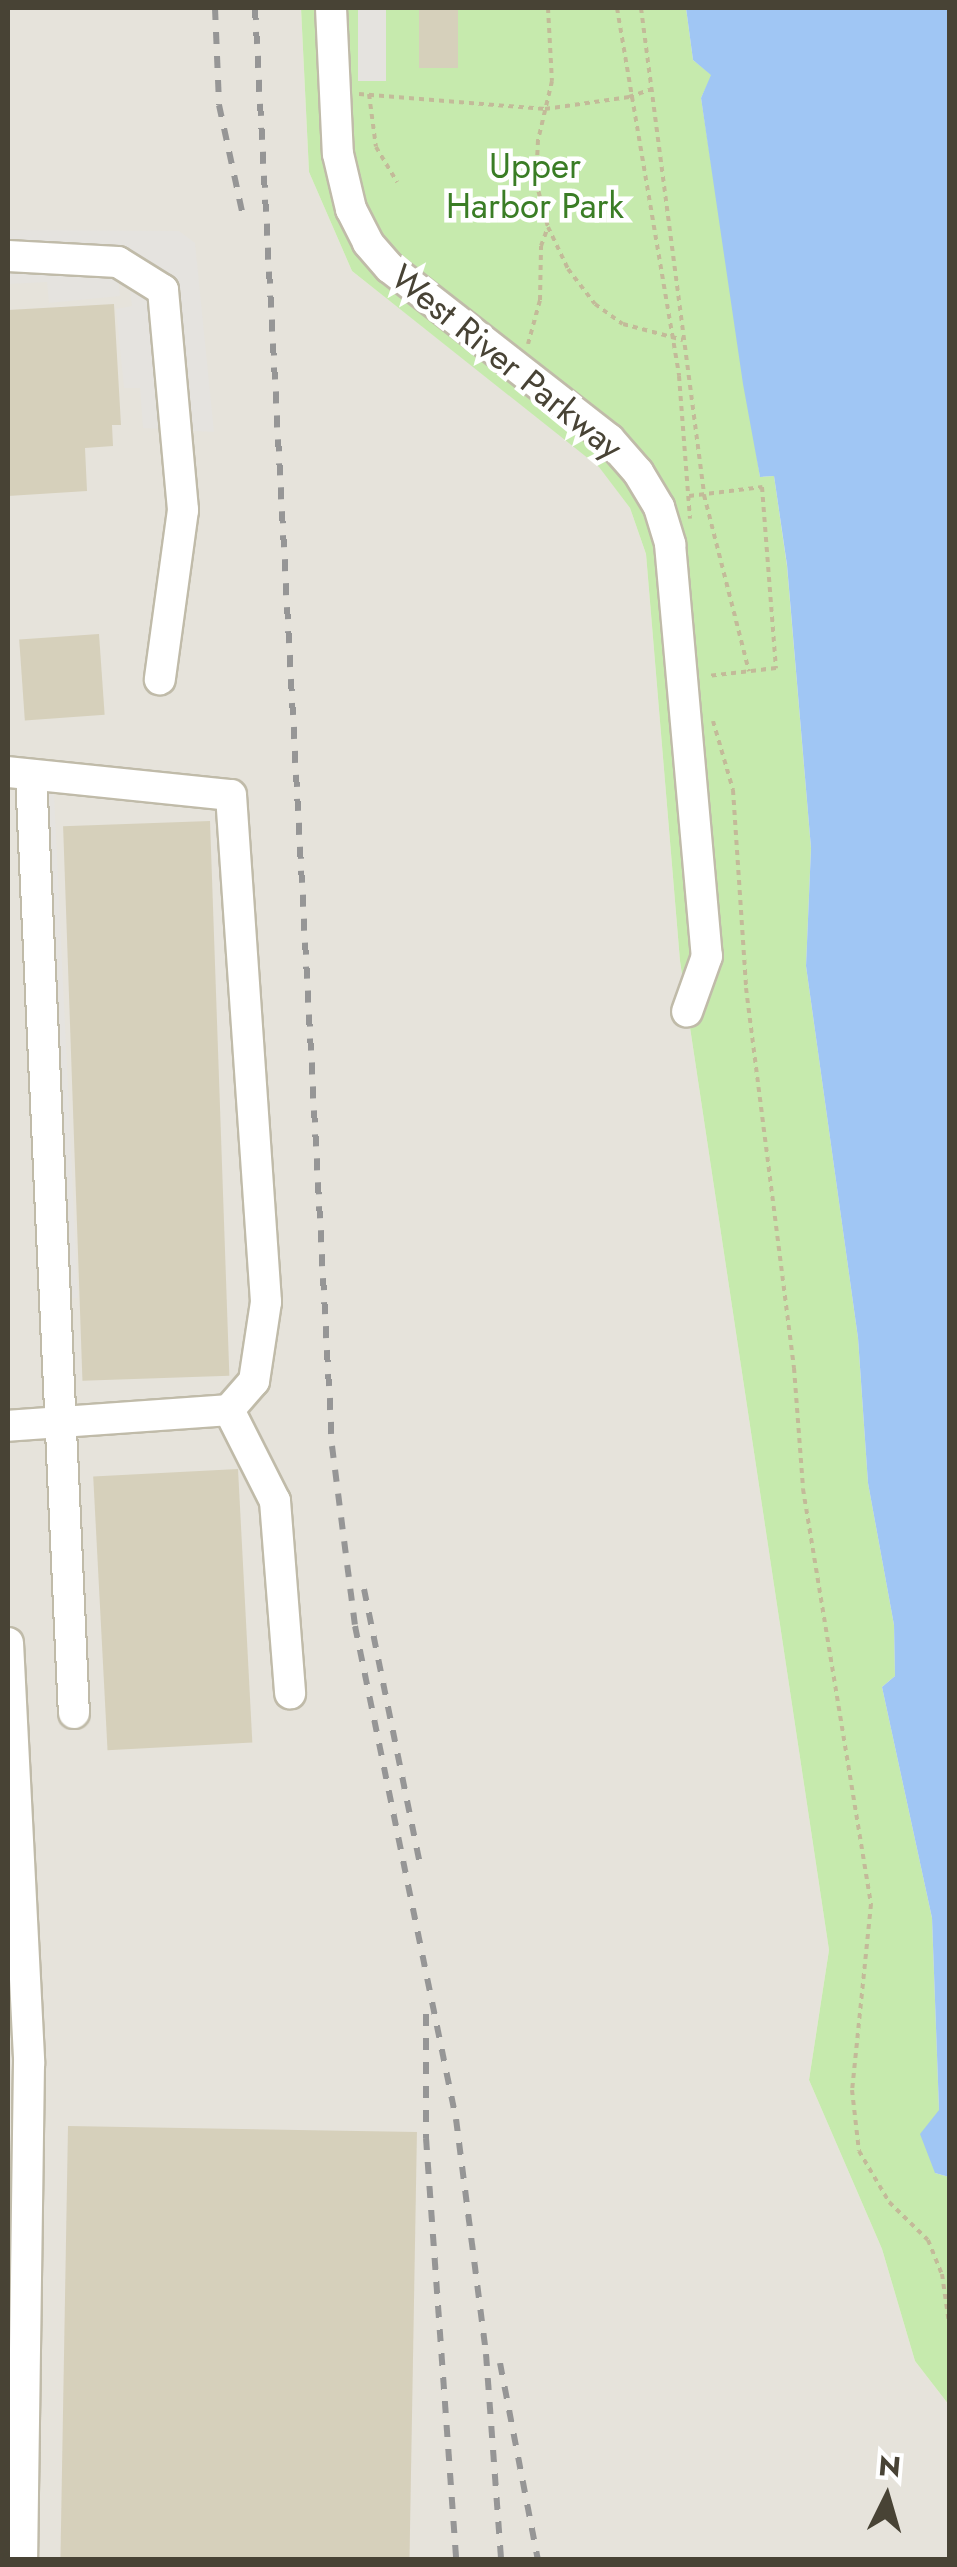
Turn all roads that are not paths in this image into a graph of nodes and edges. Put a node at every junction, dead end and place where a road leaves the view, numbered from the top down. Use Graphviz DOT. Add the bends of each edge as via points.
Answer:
graph roads {
  1 [pos="330,8"];
  2 [pos="8,256"];
  3 [pos="160,680"];
  4 [pos="19,773"];
  5 [pos="687,1012"];
  6 [pos="229,1410"];
  7 [pos="63,1422"];
  8 [pos="8,1426"];
  9 [pos="8,1643"];
  10 [pos="290,1693"];
  11 [pos="74,1713"];
  12 [pos="18,2062"];
  13 [pos="17,2548"];
  1 -- 5 [label="street, West River Parkway" via="338,154 351,210 368,243 390,268 609,439 659,507 670,544 708,956"];
  2 -- 3 [label="street" via="118,262 163,290 183,510"];
  4 -- 6 [label="street" via="231,795 266,1302 254,1381"];
  4 -- 7 [label="street"];
  6 -- 7 [label="street"];
  6 -- 10 [label="street" via="275,1501"];
  7 -- 8 [label="street"];
  7 -- 11 [label="street"];
  9 -- 12 [label="street"];
  12 -- 13 [label="street"];
}
